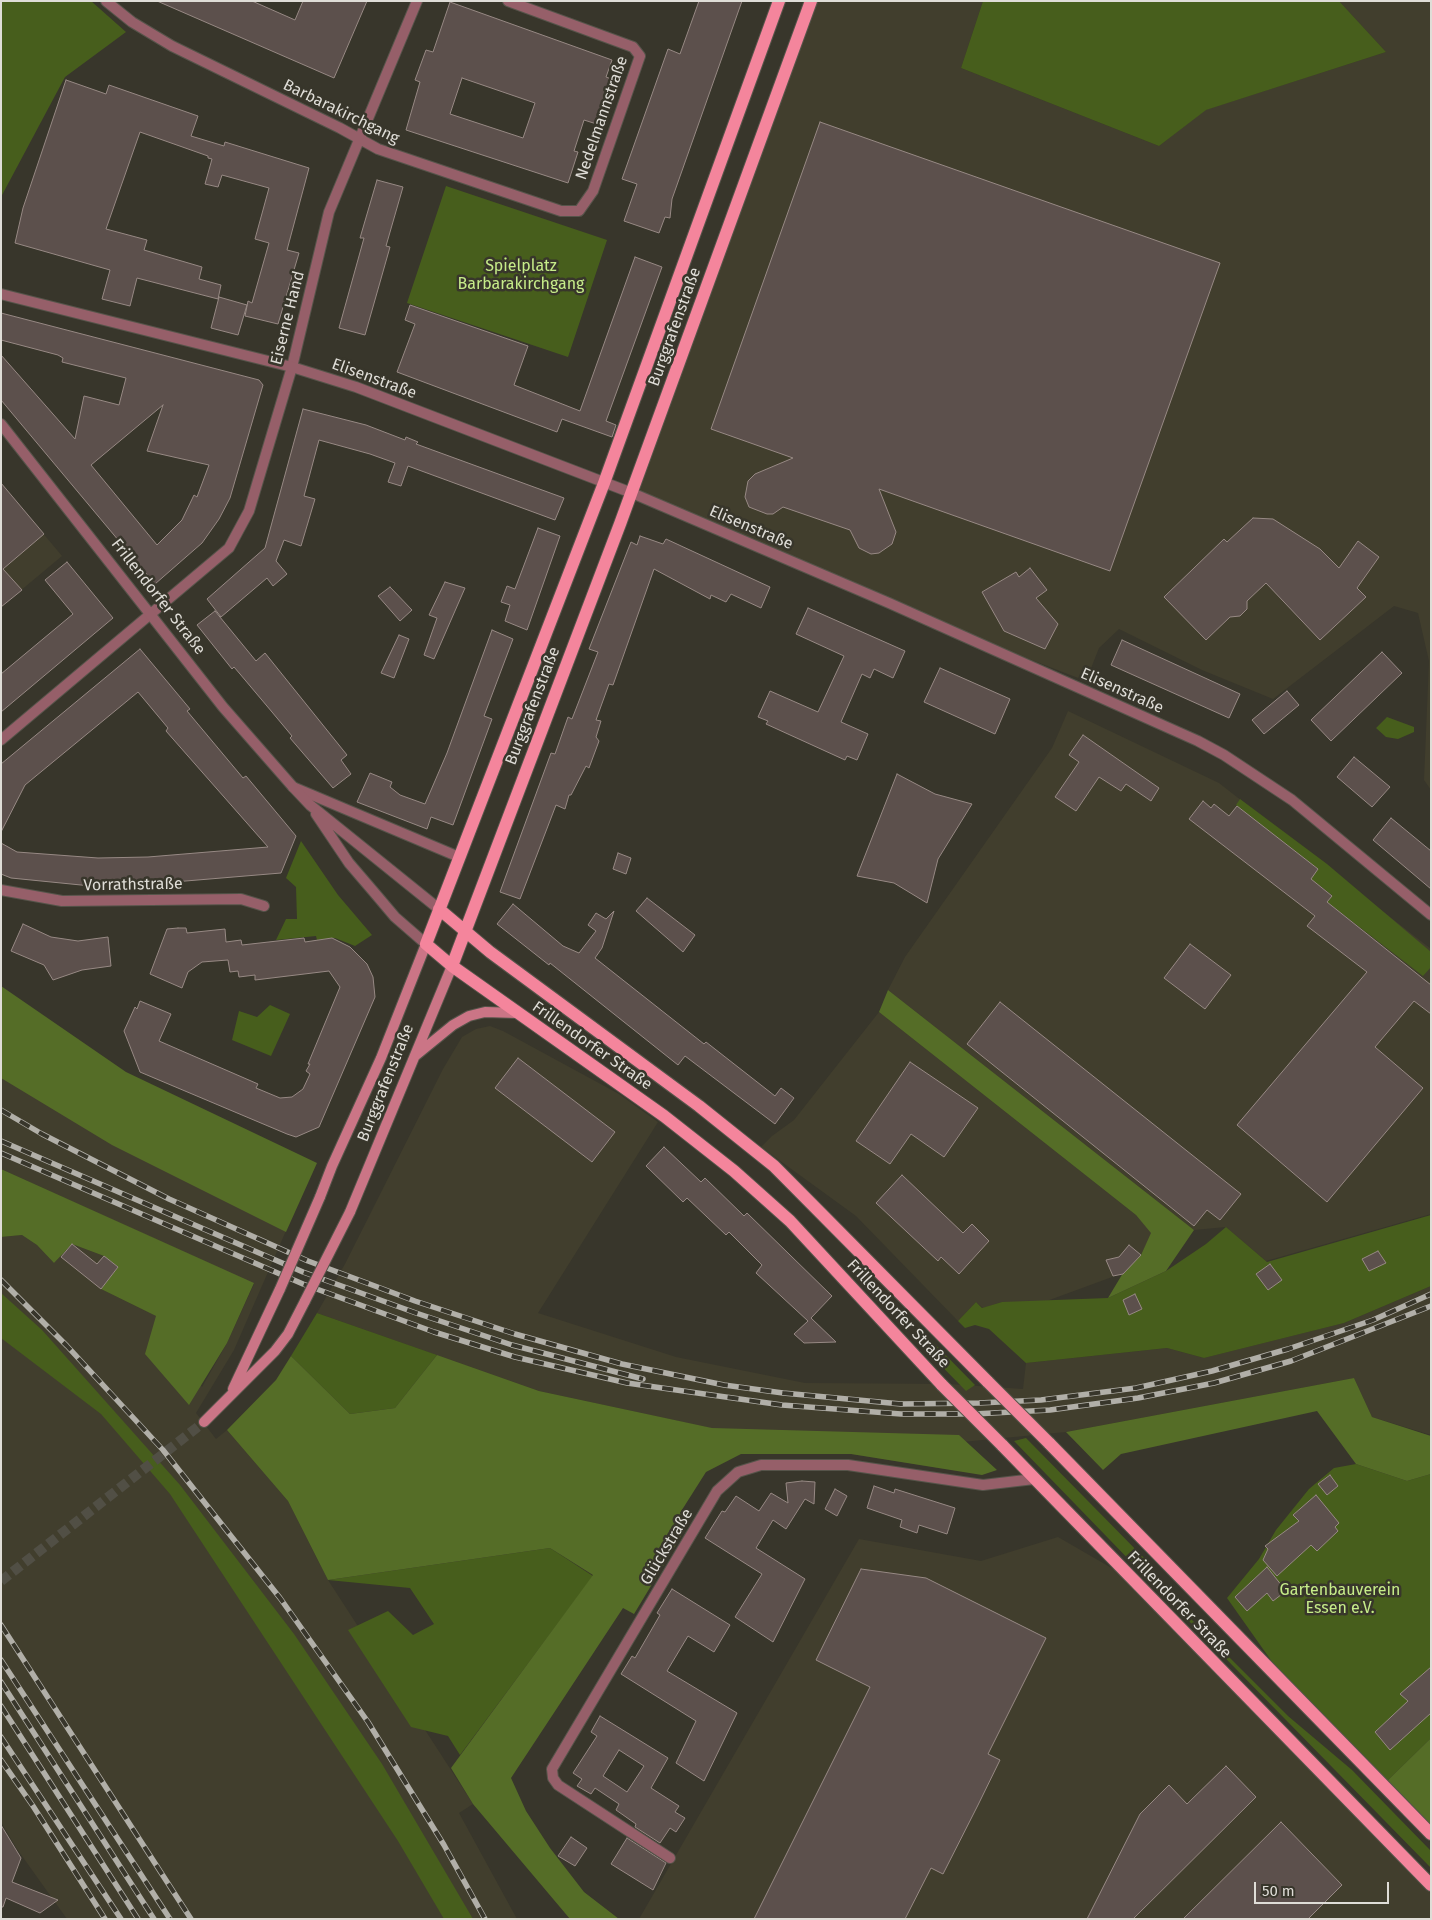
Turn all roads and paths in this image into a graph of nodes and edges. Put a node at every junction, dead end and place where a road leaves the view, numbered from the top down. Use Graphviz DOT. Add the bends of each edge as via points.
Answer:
graph roads {
  1 [pos="106,1"];
  2 [pos="417,1"];
  3 [pos="508,1"];
  4 [pos="779,1"];
  5 [pos="811,1"];
  6 [pos="359,138"];
  7 [pos="579,211"];
  8 [pos="1,294"];
  9 [pos="292,367"];
  10 [pos="1,424"];
  11 [pos="604,483"];
  12 [pos="632,493"];
  13 [pos="150,613"];
  14 [pos="3,734"];
  15 [pos="293,787"];
  16 [pos="310,805"];
  17 [pos="459,857"];
  18 [pos="1,890"];
  19 [pos="264,906"];
  20 [pos="439,909"];
  21 [pos="1431,915"];
  22 [pos="465,931"];
  23 [pos="426,944"];
  24 [pos="452,966"];
  25 [pos="517,1013"];
  26 [pos="414,1057"];
  27 [pos="231,1394"];
  28 [pos="204,1422"];
  29 [pos="1034,1479"];
  30 [pos="1431,1834"];
  31 [pos="670,1858"];
  32 [pos="1431,1885"];
  1 -- 6 [label="street, Barbarakirchgang" via="132,22 172,46"];
  2 -- 6 [label="street, Eiserne Hand"];
  3 -- 7 [label="street, Nedelmannstraße" via="633,47 640,56 593,191"];
  4 -- 11 [label="main road, Burggrafenstraße"];
  5 -- 12 [label="main road, Burggrafenstraße"];
  6 -- 7 [label="street, Barbarakirchgang" via="378,149 561,211"];
  6 -- 9 [label="street, Eiserne Hand" via="330,212"];
  8 -- 9 [label="street, Elisenstraße"];
  9 -- 11 [label="street, Elisenstraße" via="364,390"];
  9 -- 13 [label="street, Eiserne Hand" via="249,511 228,548"];
  10 -- 13 [label="street, Frillendorfer Straße"];
  11 -- 12 [label="street, Elisenstraße"];
  11 -- 17 [label="main road, Burggrafenstraße"];
  12 -- 21 [label="street, Elisenstraße" via="1198,741 1292,800"];
  12 -- 22 [label="main road, Burggrafenstraße"];
  13 -- 14 [label="street"];
  13 -- 15 [label="street, Frillendorfer Straße" via="223,707"];
  15 -- 16 [label="street, Frillendorfer Straße"];
  15 -- 17 [label="street, Frillendorfer Straße"];
  16 -- 20 [label="street, Frillendorfer Straße"];
  16 -- 23 [label="street, Frillendorfer Straße" via="349,863 395,916"];
  17 -- 20 [label="main road, Burggrafenstraße"];
  18 -- 19 [label="street, Vorrathstraße" via="62,900 233,899"];
  20 -- 22 [label="main road, Frillendorfer Straße"];
  20 -- 23 [label="main road, Burggrafenstraße"];
  22 -- 24 [label="main road, Burggrafenstraße"];
  22 -- 30 [label="main road, Frillendorfer Straße, bridge" via="774,1166"];
  23 -- 24 [label="main road, Frillendorfer Straße"];
  23 -- 27 [label="main road, Burggrafenstraße, bridge" via="320,1197"];
  24 -- 25 [label="main road, Frillendorfer Straße"];
  24 -- 26 [label="main road, Burggrafenstraße"];
  25 -- 26 [label="main road" via="485,1012 469,1016"];
  25 -- 29 [label="main road, Frillendorfer Straße, bridge" via="664,1116 734,1171 790,1221"];
  26 -- 27 [label="main road, Burggrafenstraße, bridge" via="350,1212 288,1334 276,1351"];
  27 -- 28 [label="main road, Burggrafenstraße"];
  29 -- 31 [label="street, Glückstraße" via="983,1486 848,1465 760,1465 738,1472 717,1491 552,1770 558,1785"];
  29 -- 32 [label="main road, Frillendorfer Straße"];
}
